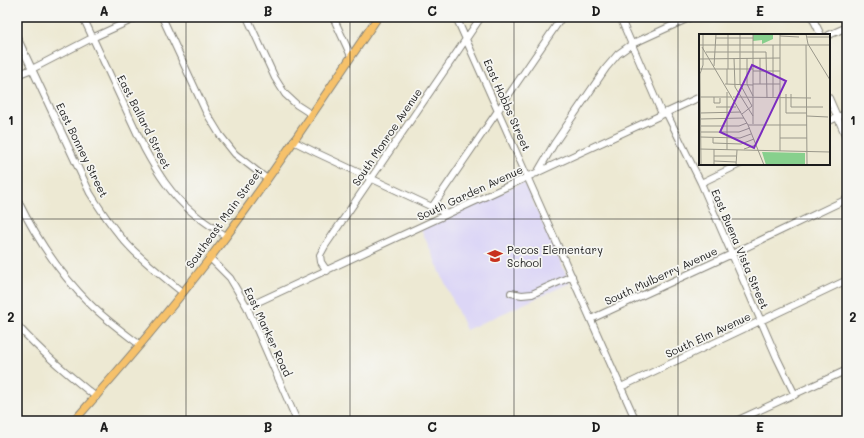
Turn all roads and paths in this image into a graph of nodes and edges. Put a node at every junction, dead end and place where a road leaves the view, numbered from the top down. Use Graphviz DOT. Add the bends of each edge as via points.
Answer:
graph roads {
  1 [pos="83,17"];
  2 [pos="138,17"];
  3 [pos="162,17"];
  4 [pos="247,17"];
  5 [pos="333,17"];
  6 [pos="378,17"];
  7 [pos="456,17"];
  8 [pos="481,17"];
  9 [pos="562,17"];
  10 [pos="620,17"];
  11 [pos="691,17"];
  12 [pos="812,17"];
  13 [pos="847,27"];
  14 [pos="820,34"];
  15 [pos="830,36"];
  16 [pos="17,37"];
  17 [pos="92,38"];
  18 [pos="466,39"];
  19 [pos="632,44"];
  20 [pos="351,56"];
  21 [pos="32,69"];
  22 [pos="17,75"];
  23 [pos="699,97"];
  24 [pos="830,100"];
  25 [pos="498,111"];
  26 [pos="664,113"];
  27 [pos="847,113"];
  28 [pos="312,114"];
  29 [pos="838,117"];
  30 [pos="830,121"];
  31 [pos="847,139"];
  32 [pos="293,141"];
  33 [pos="738,165"];
  34 [pos="536,173"];
  35 [pos="528,177"];
  36 [pos="372,178"];
  37 [pos="267,179"];
  38 [pos="701,183"];
  39 [pos="847,199"];
  40 [pos="17,200"];
  41 [pos="434,205"];
  42 [pos="447,214"];
  43 [pos="226,236"];
  44 [pos="732,254"];
  45 [pos="210,258"];
  46 [pos="327,271"];
  47 [pos="572,276"];
  48 [pos="847,280"];
  49 [pos="182,292"];
  50 [pos="511,293"];
  51 [pos="248,307"];
  52 [pos="591,319"];
  53 [pos="761,321"];
  54 [pos="17,325"];
  55 [pos="140,345"];
  56 [pos="847,370"];
  57 [pos="621,387"];
  58 [pos="795,394"];
  59 [pos="96,397"];
  60 [pos="74,421"];
  61 [pos="297,421"];
  62 [pos="636,421"];
  63 [pos="736,421"];
  1 -- 17 [label="street, East Ballard Street"];
  2 -- 17 [label="street"];
  3 -- 37 [label="street" via="206,112 220,136 235,154"];
  4 -- 28 [label="street" via="285,94"];
  5 -- 20 [label="street"];
  6 -- 20 [label="main road, Southeast Main Street"];
  7 -- 18 [label="street, East Hobbs Street"];
  8 -- 18 [label="street, South Monroe Avenue"];
  9 -- 25 [label="street"];
  10 -- 19 [label="street, East Buena Vista Street"];
  11 -- 19 [label="street"];
  12 -- 14 [label="street"];
  13 -- 15 [label="street"];
  16 -- 21 [label="street, East Bonney Street"];
  17 -- 21 [label="street"];
  17 -- 43 [label="street, East Ballard Street" via="144,148 162,179 192,212"];
  18 -- 25 [label="street, East Hobbs Street"];
  18 -- 36 [label="street, South Monroe Avenue"];
  19 -- 26 [label="street, East Buena Vista Street"];
  19 -- 34 [label="street" via="618,54 606,68"];
  20 -- 28 [label="main road, Southeast Main Street"];
  21 -- 22 [label="street"];
  21 -- 49 [label="street, East Bonney Street" via="90,194 103,214 134,252"];
  23 -- 26 [label="street, South Garden Avenue"];
  24 -- 29 [label="street"];
  25 -- 35 [label="street, East Hobbs Street"];
  25 -- 41 [label="street"];
  26 -- 34 [label="street, South Garden Avenue"];
  26 -- 38 [label="street, East Buena Vista Street"];
  27 -- 29 [label="street"];
  28 -- 32 [label="main road, Southeast Main Street"];
  29 -- 30 [label="street"];
  29 -- 31 [label="street"];
  32 -- 36 [label="street"];
  32 -- 37 [label="main road, Southeast Main Street"];
  33 -- 38 [label="street"];
  34 -- 35 [label="street, South Garden Avenue"];
  35 -- 42 [label="street, South Garden Avenue"];
  35 -- 47 [label="street, East Hobbs Street"];
  36 -- 41 [label="street"];
  36 -- 46 [label="street, South Monroe Avenue" via="320,255"];
  37 -- 43 [label="main road, Southeast Main Street"];
  38 -- 44 [label="street, East Buena Vista Street"];
  39 -- 44 [label="street, South Mulberry Avenue"];
  40 -- 55 [label="street" via="36,236 70,283"];
  41 -- 42 [label="street"];
  42 -- 46 [label="street, South Garden Avenue"];
  43 -- 45 [label="main road, Southeast Main Street"];
  44 -- 52 [label="street, South Mulberry Avenue"];
  44 -- 53 [label="street, East Buena Vista Street"];
  45 -- 49 [label="main road, Southeast Main Street"];
  45 -- 51 [label="street, East Marker Road" via="230,278"];
  46 -- 51 [label="street, South Garden Avenue"];
  47 -- 50 [label="street" via="532,294"];
  47 -- 52 [label="street, East Hobbs Street"];
  48 -- 53 [label="street, South Elm Avenue"];
  49 -- 55 [label="main road, Southeast Main Street"];
  51 -- 61 [label="street, East Marker Road"];
  52 -- 57 [label="street, East Hobbs Street"];
  53 -- 57 [label="street, South Elm Avenue"];
  53 -- 58 [label="street, East Buena Vista Street"];
  54 -- 59 [label="street" via="49,358"];
  55 -- 59 [label="main road, Southeast Main Street"];
  56 -- 58 [label="street"];
  57 -- 62 [label="street, East Hobbs Street"];
  58 -- 63 [label="street"];
  59 -- 60 [label="main road, Southeast Main Street"];
}
